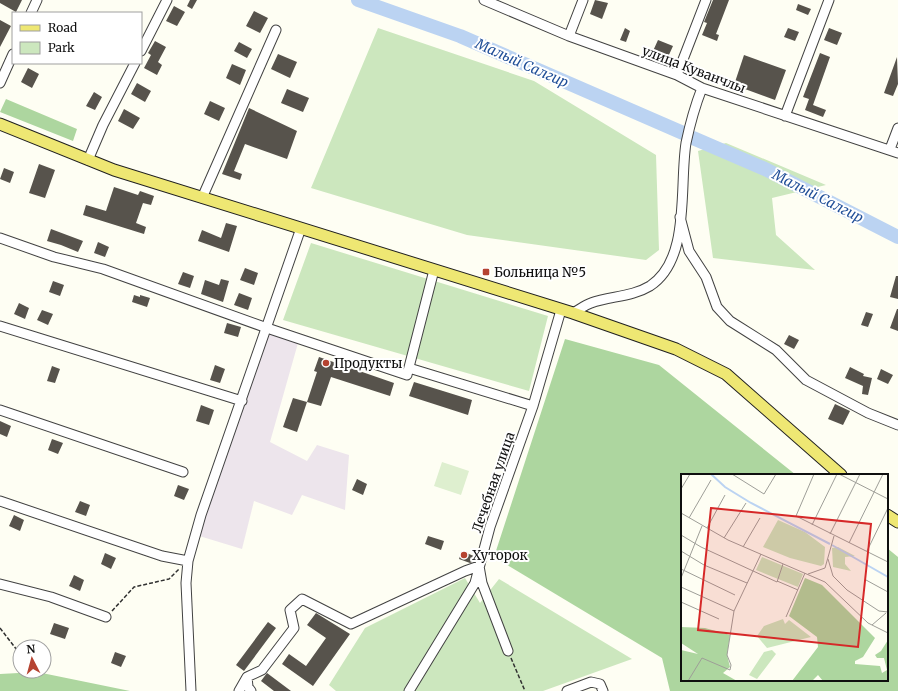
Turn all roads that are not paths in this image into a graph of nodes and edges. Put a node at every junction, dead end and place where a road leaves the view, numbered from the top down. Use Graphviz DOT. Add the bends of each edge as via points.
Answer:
graph roads {
  1 [pos="37,0"];
  2 [pos="167,0"];
  3 [pos="484,0"];
  4 [pos="583,0"];
  5 [pos="706,0"];
  6 [pos="829,0"];
  7 [pos="31,12"];
  8 [pos="276,30"];
  9 [pos="569,36"];
  10 [pos="142,49"];
  11 [pos="12,56"];
  12 [pos="134,64"];
  13 [pos="677,75"];
  14 [pos="0,83"];
  15 [pos="702,88"];
  16 [pos="785,116"];
  17 [pos="0,124"];
  18 [pos="898,128"];
  19 [pos="894,151"];
  20 [pos="88,160"];
  21 [pos="202,198"];
  22 [pos="680,217"];
  23 [pos="301,228"];
  24 [pos="0,238"];
  25 [pos="434,270"];
  26 [pos="561,310"];
  27 [pos="573,313"];
  28 [pos="0,326"];
  29 [pos="267,328"];
  30 [pos="408,371"];
  31 [pos="242,401"];
  32 [pos="533,406"];
  33 [pos="0,410"];
  34 [pos="898,426"];
  35 [pos="183,472"];
  36 [pos="840,474"];
  37 [pos="0,501"];
  38 [pos="888,516"];
  39 [pos="898,522"];
  40 [pos="188,561"];
  41 [pos="479,566"];
  42 [pos="0,584"];
  43 [pos="106,617"];
  44 [pos="508,651"];
  45 [pos="247,677"];
  46 [pos="191,691"];
  47 [pos="239,691"];
  48 [pos="251,691"];
  49 [pos="409,691"];
  50 [pos="567,691"];
  51 [pos="603,691"];
  1 -- 7 [label="street"];
  2 -- 10 [label="street"];
  3 -- 9 [label="street, улица Куванчлы"];
  4 -- 9 [label="street"];
  5 -- 13 [label="street"];
  6 -- 16 [label="street"];
  8 -- 21 [label="street"];
  9 -- 13 [label="street, улица Куванчлы"];
  11 -- 14 [label="street"];
  12 -- 20 [label="street"];
  13 -- 15 [label="street, улица Куванчлы"];
  15 -- 16 [label="street, улица Куванчлы"];
  15 -- 22 [label="street" via="693,112 686,144"];
  16 -- 19 [label="street, улица Куванчлы"];
  17 -- 20 [label="main road"];
  18 -- 19 [label="street"];
  20 -- 21 [label="main road"];
  21 -- 23 [label="main road"];
  22 -- 27 [label="street" via="677,248 668,269 650,286 591,303"];
  22 -- 34 [label="street" via="689,251 706,277 717,307 730,322 776,350 806,380"];
  23 -- 25 [label="main road"];
  23 -- 29 [label="street"];
  24 -- 29 [label="street" via="103,269"];
  25 -- 26 [label="main road"];
  25 -- 30 [label="street"];
  26 -- 27 [label="main road"];
  26 -- 32 [label="street, Лечебная улица"];
  27 -- 36 [label="main road" via="676,349 726,374"];
  28 -- 31 [label="street"];
  29 -- 30 [label="street"];
  29 -- 31 [label="street"];
  30 -- 32 [label="street"];
  31 -- 40 [label="street" via="201,514"];
  32 -- 41 [label="street, Лечебная улица" via="490,527"];
  33 -- 35 [label="street"];
  37 -- 40 [label="street" via="162,556"];
  38 -- 39 [label="main road"];
  40 -- 46 [label="street" via="186,583"];
  41 -- 44 [label="street" via="482,583"];
  41 -- 45 [label="street" via="351,624 302,599 290,610 294,628 262,670"];
  41 -- 49 [label="street, Лечебная улица" via="475,583"];
  42 -- 43 [label="street" via="51,597"];
  45 -- 47 [label="street"];
  45 -- 48 [label="street"];
  50 -- 51 [label="street" via="591,682 600,684"];
}
